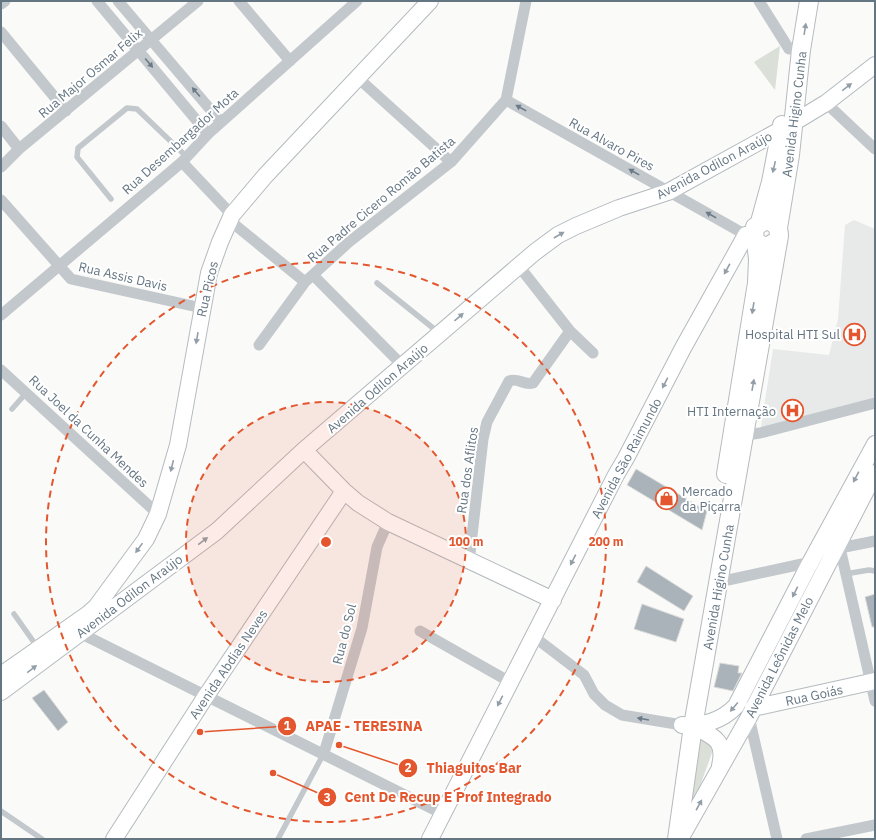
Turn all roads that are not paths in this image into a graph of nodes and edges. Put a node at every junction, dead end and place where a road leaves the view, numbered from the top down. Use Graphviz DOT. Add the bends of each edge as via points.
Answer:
graph roads {
  1 [pos="5,1"];
  2 [pos="97,1"];
  3 [pos="118,1"];
  4 [pos="198,1"];
  5 [pos="239,1"];
  6 [pos="356,1"];
  7 [pos="430,1"];
  8 [pos="526,1"];
  9 [pos="759,1"];
  10 [pos="796,1"];
  11 [pos="809,1"];
  12 [pos="1,4"];
  13 [pos="1,32"];
  14 [pos="151,40"];
  15 [pos="789,48"];
  16 [pos="138,50"];
  17 [pos="290,61"];
  18 [pos="875,65"];
  19 [pos="358,78"];
  20 [pos="506,100"];
  21 [pos="826,103"];
  22 [pos="66,111"];
  23 [pos="221,122"];
  24 [pos="1,126"];
  25 [pos="788,126"];
  26 [pos="208,134"];
  27 [pos="875,149"];
  28 [pos="19,150"];
  29 [pos="184,160"];
  30 [pos="451,162"];
  31 [pos="1,167"];
  32 [pos="668,192"];
  33 [pos="1,200"];
  34 [pos="111,200"];
  35 [pos="231,217"];
  36 [pos="754,233"];
  37 [pos="778,234"];
  38 [pos="518,265"];
  39 [pos="58,266"];
  40 [pos="309,279"];
  41 [pos="377,283"];
  42 [pos="202,308"];
  43 [pos="1,315"];
  44 [pos="570,331"];
  45 [pos="440,333"];
  46 [pos="259,344"];
  47 [pos="593,353"];
  48 [pos="403,366"];
  49 [pos="1,370"];
  50 [pos="27,392"];
  51 [pos="875,403"];
  52 [pos="12,409"];
  53 [pos="738,436"];
  54 [pos="875,444"];
  55 [pos="304,450"];
  56 [pos="875,473"];
  57 [pos="344,491"];
  58 [pos="158,514"];
  59 [pos="388,522"];
  60 [pos="875,541"];
  61 [pos="838,549"];
  62 [pos="469,562"];
  63 [pos="815,569"];
  64 [pos="875,571"];
  65 [pos="846,574"];
  66 [pos="719,582"];
  67 [pos="553,600"];
  68 [pos="14,614"];
  69 [pos="78,627"];
  70 [pos="420,630"];
  71 [pos="533,636"];
  72 [pos="38,648"];
  73 [pos="1,675"];
  74 [pos="510,682"];
  75 [pos="873,682"];
  76 [pos="1,692"];
  77 [pos="206,696"];
  78 [pos="875,701"];
  79 [pos="751,712"];
  80 [pos="687,726"];
  81 [pos="324,753"];
  82 [pos="719,770"];
  83 [pos="1,812"];
  84 [pos="443,814"];
  85 [pos="875,825"];
  86 [pos="42,839"];
  87 [pos="114,839"];
  88 [pos="278,839"];
  89 [pos="430,839"];
  90 [pos="664,839"];
  91 [pos="676,839"];
  92 [pos="680,839"];
  93 [pos="777,839"];
  94 [pos="806,839"];
  1 -- 12 [label="street"];
  2 -- 16 [label="street"];
  3 -- 14 [label="street"];
  4 -- 14 [label="street, Rua Major Osmar Felix"];
  5 -- 17 [label="street"];
  6 -- 17 [label="street, Rua Desembargador Mota"];
  7 -- 19 [label="main road, Rua Picos"];
  8 -- 20 [label="street"];
  9 -- 15 [label="street"];
  10 -- 15 [label="main road, Avenida Higino Cunha"];
  25 -- 11 [label="main road, Avenida Higino Cunha, one-way"];
  13 -- 22 [label="street"];
  14 -- 16 [label="street, Rua Major Osmar Felix"];
  23 -- 14 [label="street, one-way"];
  15 -- 25 [label="main road, Avenida Higino Cunha"];
  16 -- 22 [label="street, Rua Major Osmar Felix"];
  16 -- 26 [label="street, one-way"];
  17 -- 23 [label="street, Rua Desembargador Mota"];
  21 -- 18 [label="main road, one-way"];
  19 -- 30 [label="street"];
  19 -- 35 [label="main road, Rua Picos"];
  20 -- 30 [label="street, Rua Padre Cicero Romão Batista"];
  32 -- 20 [label="street, Rua Alvaro Pires, one-way"];
  21 -- 25 [label="main road"];
  21 -- 27 [label="street"];
  22 -- 28 [label="street, Rua Major Osmar Felix"];
  23 -- 26 [label="street, Rua Desembargador Mota"];
  24 -- 28 [label="street"];
  25 -- 32 [label="main road, Avenida Odilon Araújo"];
  25 -- 36 [label="main road, Avenida Higino Cunha, one-way"];
  25 -- 37 [label="main road, Avenida Higino Cunha" via="790,155"];
  26 -- 29 [label="street, Rua Desembargador Mota"];
  28 -- 31 [label="street, Rua Major Osmar Felix"];
  29 -- 34 [label="lane" via="137,109 127,108 78,148 77,157"];
  29 -- 35 [label="street"];
  29 -- 39 [label="street, Rua Desembargador Mota"];
  30 -- 40 [label="street, Rua Padre Cicero Romão Batista" via="349,242"];
  36 -- 32 [label="street, Rua Alvaro Pires, one-way"];
  38 -- 32 [label="main road, Avenida Odilon Araújo, one-way" via="558,235 576,226"];
  33 -- 39 [label="street, Rua Assis Davis"];
  35 -- 40 [label="street"];
  35 -- 42 [label="main road, Rua Picos" via="214,257"];
  36 -- 37 [label="main road" via="772,222"];
  36 -- 37 [label="main road" via="759,244 767,247"];
  36 -- 53 [label="main road, Avenida Higino Cunha, one-way" via="758,260 757,283"];
  36 -- 67 [label="main road, Avenida São Raimundo, one-way" via="616,475"];
  53 -- 37 [label="main road, Avenida Higino Cunha, one-way"];
  38 -- 44 [label="street"];
  45 -- 38 [label="main road, Avenida Odilon Araújo, one-way"];
  39 -- 42 [label="street, Rua Assis Davis" via="71,279"];
  39 -- 43 [label="street, Rua Desembargador Mota"];
  40 -- 46 [label="street, Rua Padre Cicero Romão Batista"];
  40 -- 48 [label="street"];
  41 -- 45 [label="lane"];
  42 -- 58 [label="main road, Rua Picos, one-way" via="178,445"];
  44 -- 47 [label="street"];
  44 -- 62 [label="street, Rua dos Aflitos" via="533,383 526,384 516,379 509,381 487,422 480,457"];
  45 -- 48 [label="main road, Avenida Odilon Araújo"];
  48 -- 55 [label="main road, Avenida Odilon Araújo"];
  49 -- 50 [label="street, Rua Joel da Cunha Mendes"];
  50 -- 52 [label="lane"];
  50 -- 58 [label="street, Rua Joel da Cunha Mendes"];
  51 -- 53 [label="street"];
  53 -- 66 [label="main road, Avenida Higino Cunha"];
  53 -- 80 [label="main road, Avenida Higino Cunha" via="720,518"];
  54 -- 63 [label="main road, Avenida Leônidas Melo, one-way"];
  55 -- 57 [label="main road"];
  69 -- 55 [label="main road, Avenida Odilon Araújo, one-way" via="217,531"];
  56 -- 61 [label="main road, Avenida Leônidas Melo"];
  57 -- 59 [label="main road"];
  57 -- 77 [label="main road, Avenida Abdias Neves"];
  58 -- 69 [label="main road, Rua Picos, one-way" via="146,539 96,607"];
  59 -- 62 [label="main road"];
  59 -- 81 [label="street, Rua do Sol" via="377,547 362,628"];
  60 -- 61 [label="street"];
  61 -- 63 [label="main road, Avenida Leônidas Melo"];
  61 -- 65 [label="street"];
  62 -- 67 [label="main road"];
  63 -- 66 [label="street" via="802,564"];
  63 -- 79 [label="main road, Avenida Leônidas Melo"];
  63 -- 80 [label="main road, Avenida Leônidas Melo, one-way" via="736,706 719,719"];
  64 -- 65 [label="lane"];
  65 -- 75 [label="street"];
  66 -- 80 [label="main road, Avenida Higino Cunha"];
  67 -- 71 [label="main road, Avenida São Raimundo"];
  68 -- 72 [label="lane"];
  69 -- 72 [label="main road, Avenida Odilon Araújo"];
  76 -- 69 [label="main road, Avenida Odilon Araújo, one-way"];
  69 -- 77 [label="street" via="86,636"];
  70 -- 74 [label="street"];
  71 -- 74 [label="main road, Avenida São Raimundo"];
  80 -- 71 [label="street, one-way" via="622,715 613,711 594,694 584,674"];
  72 -- 73 [label="main road, Avenida Odilon Araújo"];
  74 -- 84 [label="main road, Avenida São Raimundo, one-way"];
  75 -- 78 [label="street"];
  75 -- 79 [label="main road, Rua Goiás"];
  77 -- 81 [label="street"];
  77 -- 87 [label="main road, Avenida Abdias Neves"];
  79 -- 82 [label="main road, Avenida Leônidas Melo"];
  79 -- 93 [label="street"];
  80 -- 82 [label="main road" via="709,735 719,743 722,755"];
  80 -- 90 [label="main road, Avenida Higino Cunha"];
  80 -- 91 [label="main road, Avenida Higino Cunha"];
  81 -- 84 [label="street"];
  81 -- 88 [label="lane"];
  92 -- 82 [label="main road, Avenida Leônidas Melo, one-way"];
  83 -- 86 [label="lane"];
  84 -- 89 [label="main road, Avenida São Raimundo"];
  85 -- 94 [label="street"];
}
